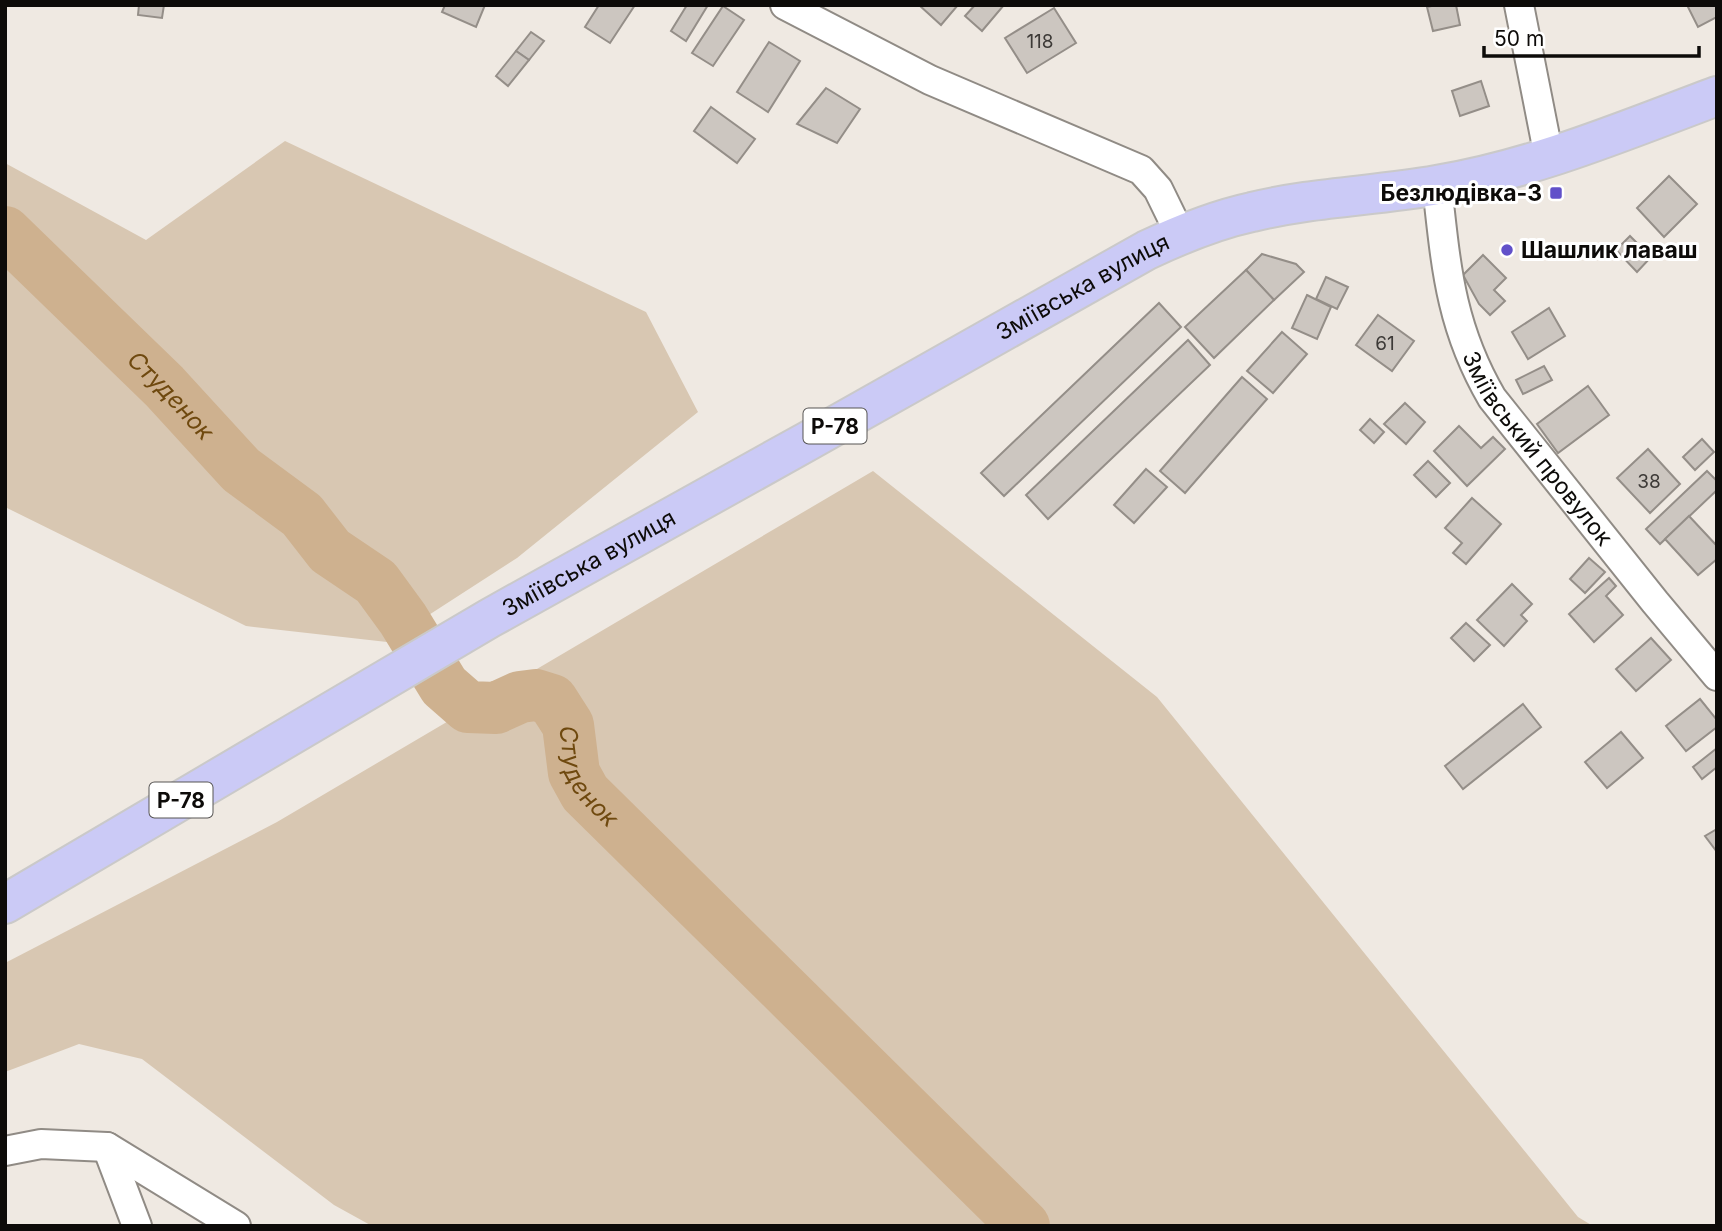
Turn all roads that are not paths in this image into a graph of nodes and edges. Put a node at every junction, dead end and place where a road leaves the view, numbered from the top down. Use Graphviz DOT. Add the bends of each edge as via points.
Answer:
graph roads {
  1 [pos="785,5"];
  2 [pos="1519,5"];
  3 [pos="1717,96"];
  4 [pos="1549,157"];
  5 [pos="1437,185"];
  6 [pos="1180,234"];
  7 [pos="1717,676"];
  8 [pos="5,904"];
  9 [pos="107,1147"];
  10 [pos="5,1151"];
  11 [pos="137,1226"];
  12 [pos="236,1226"];
  1 -- 6 [label="street, Зміївська вулиця" via="930,80 1140,170 1158,189"];
  2 -- 4 [label="street"];
  3 -- 4 [label="main road, Зміївська вулиця / Р-78"];
  4 -- 5 [label="main road, Зміївська вулиця / Р-78"];
  5 -- 6 [label="main road, Зміївська вулиця / Р-78" via="1255,211"];
  5 -- 7 [label="street, Зміївський провулок" via="1453,302 1470,357 1486,388"];
  6 -- 8 [label="main road, Зміївська вулиця / Р-78" via="489,618"];
  9 -- 10 [label="street" via="41,1144"];
  9 -- 11 [label="street"];
  9 -- 12 [label="street"];
}
